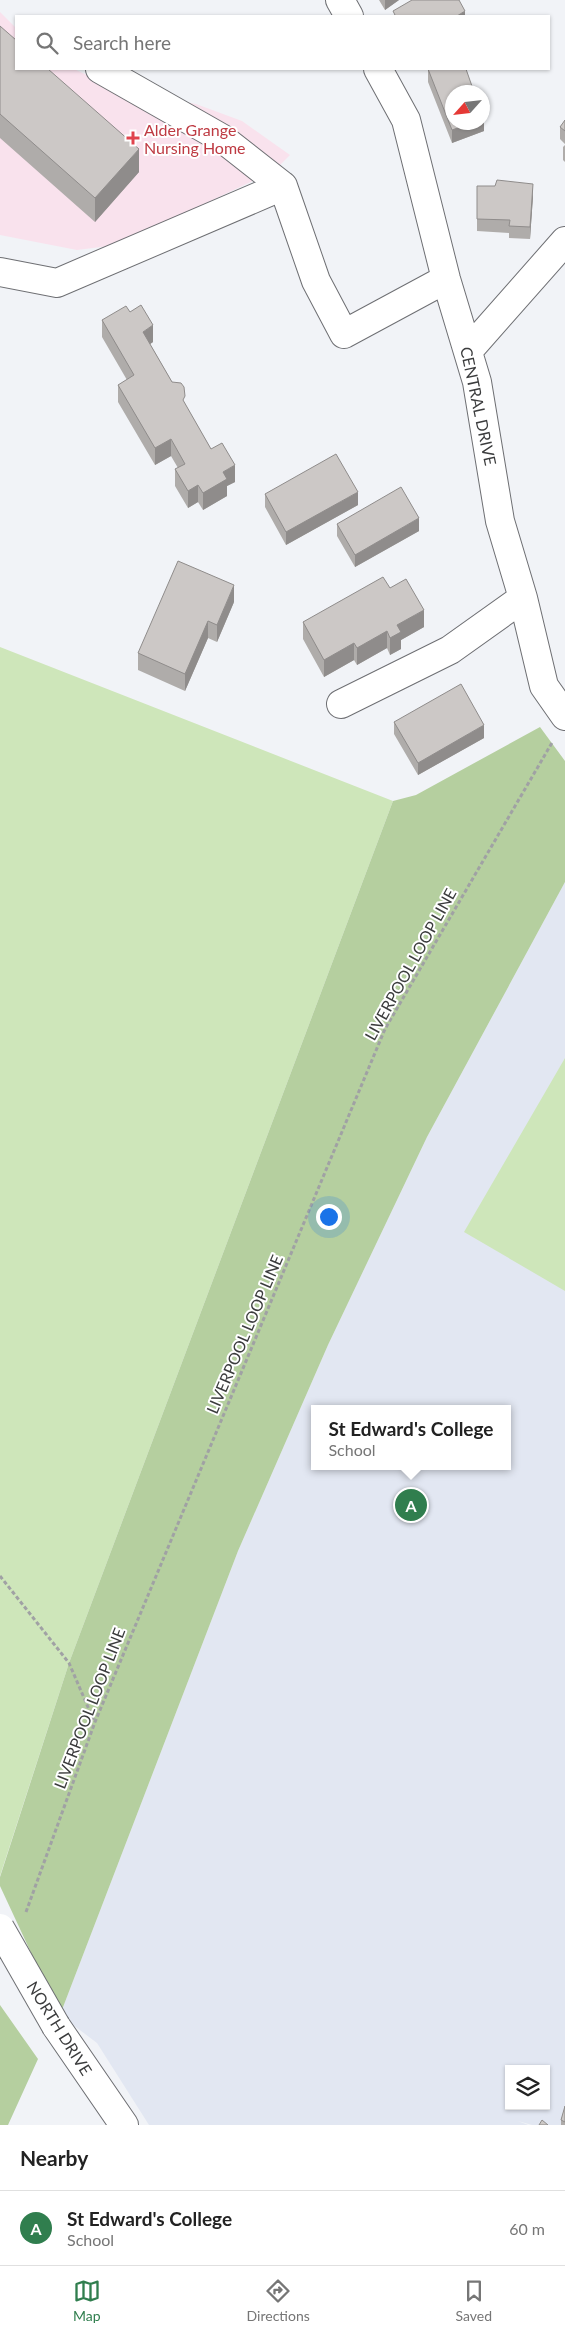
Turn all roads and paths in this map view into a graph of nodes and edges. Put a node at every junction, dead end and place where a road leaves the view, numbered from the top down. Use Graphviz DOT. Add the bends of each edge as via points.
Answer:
graph roads {
  1 [pos="340,0"];
  2 [pos="348,15"];
  3 [pos="102,70"];
  4 [pos="379,70"];
  5 [pos="283,186"];
  6 [pos="565,241"];
  7 [pos="0,272"];
  8 [pos="446,279"];
  9 [pos="468,350"];
  10 [pos="523,598"];
  11 [pos="341,704"];
  12 [pos="560,727"];
  13 [pos="0,1576"];
  14 [pos="95,1722"];
  15 [pos="12,1923"];
  16 [pos="124,2125"];
  1 -- 2 [label="street"];
  3 -- 5 [label="street" via="223,139"];
  4 -- 8 [label="street, CENTRAL DRIVE" via="406,120"];
  5 -- 7 [label="street" via="57,283"];
  5 -- 8 [label="street" via="316,281 344,334"];
  6 -- 9 [label="street"];
  8 -- 9 [label="street, CENTRAL DRIVE"];
  9 -- 10 [label="street, CENTRAL DRIVE" via="477,382 500,521"];
  10 -- 11 [label="street" via="450,650"];
  10 -- 12 [label="street, CENTRAL DRIVE" via="544,686"];
  12 -- 14 [label="path, LIVERPOOL LOOP LINE" via="385,1029"];
  13 -- 14 [label="path" via="69,1663"];
  14 -- 15 [label="path, LIVERPOOL LOOP LINE"];
  15 -- 16 [label="street, NORTH DRIVE, bridge" via="56,2026"];
}
